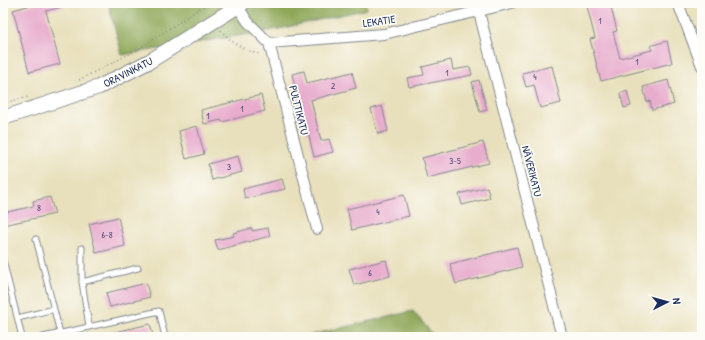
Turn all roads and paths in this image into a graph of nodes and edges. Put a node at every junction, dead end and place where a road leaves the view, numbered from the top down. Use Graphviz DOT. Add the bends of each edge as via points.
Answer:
graph roads {
  1 [pos="208,3"];
  2 [pos="512,3"];
  3 [pos="678,3"];
  4 [pos="241,5"];
  5 [pos="203,6"];
  6 [pos="479,12"];
  7 [pos="214,22"];
  8 [pos="269,43"];
  9 [pos="272,53"];
  10 [pos="702,66"];
  11 [pos="79,80"];
  12 [pos="30,96"];
  13 [pos="3,103"];
  14 [pos="3,118"];
  15 [pos="317,229"];
  16 [pos="36,239"];
  17 [pos="82,248"];
  18 [pos="3,260"];
  19 [pos="138,268"];
  20 [pos="82,282"];
  21 [pos="54,309"];
  22 [pos="18,318"];
  23 [pos="89,326"];
  24 [pos="71,331"];
  25 [pos="60,333"];
  26 [pos="22,337"];
  27 [pos="43,337"];
  28 [pos="73,337"];
  29 [pos="166,337"];
  30 [pos="562,337"];
  1 -- 5 [label="path"];
  2 -- 6 [label="street, LEKATIE"];
  3 -- 10 [label="street"];
  4 -- 7 [label="street, ORAVINKATU"];
  4 -- 8 [label="street, PULTTIKATU" via="248,22"];
  5 -- 7 [label="path"];
  5 -- 11 [label="path" via="137,50"];
  6 -- 8 [label="street, LEKATIE" via="384,34"];
  6 -- 30 [label="street, NÄVERIKATU"];
  7 -- 9 [label="path" via="229,39 248,51"];
  7 -- 14 [label="street, ORAVINKATU" via="150,61 99,87"];
  8 -- 9 [label="street, PULTTIKATU"];
  9 -- 15 [label="street, PULTTIKATU"];
  12 -- 13 [label="path"];
  16 -- 21 [label="lane"];
  17 -- 20 [label="lane"];
  18 -- 22 [label="lane"];
  19 -- 20 [label="lane"];
  20 -- 23 [label="lane"];
  21 -- 22 [label="lane"];
  21 -- 25 [label="lane"];
  22 -- 26 [label="lane"];
  23 -- 24 [label="lane"];
  23 -- 29 [label="lane" via="159,311"];
  24 -- 25 [label="lane"];
  24 -- 28 [label="lane"];
  25 -- 27 [label="lane"];
}
